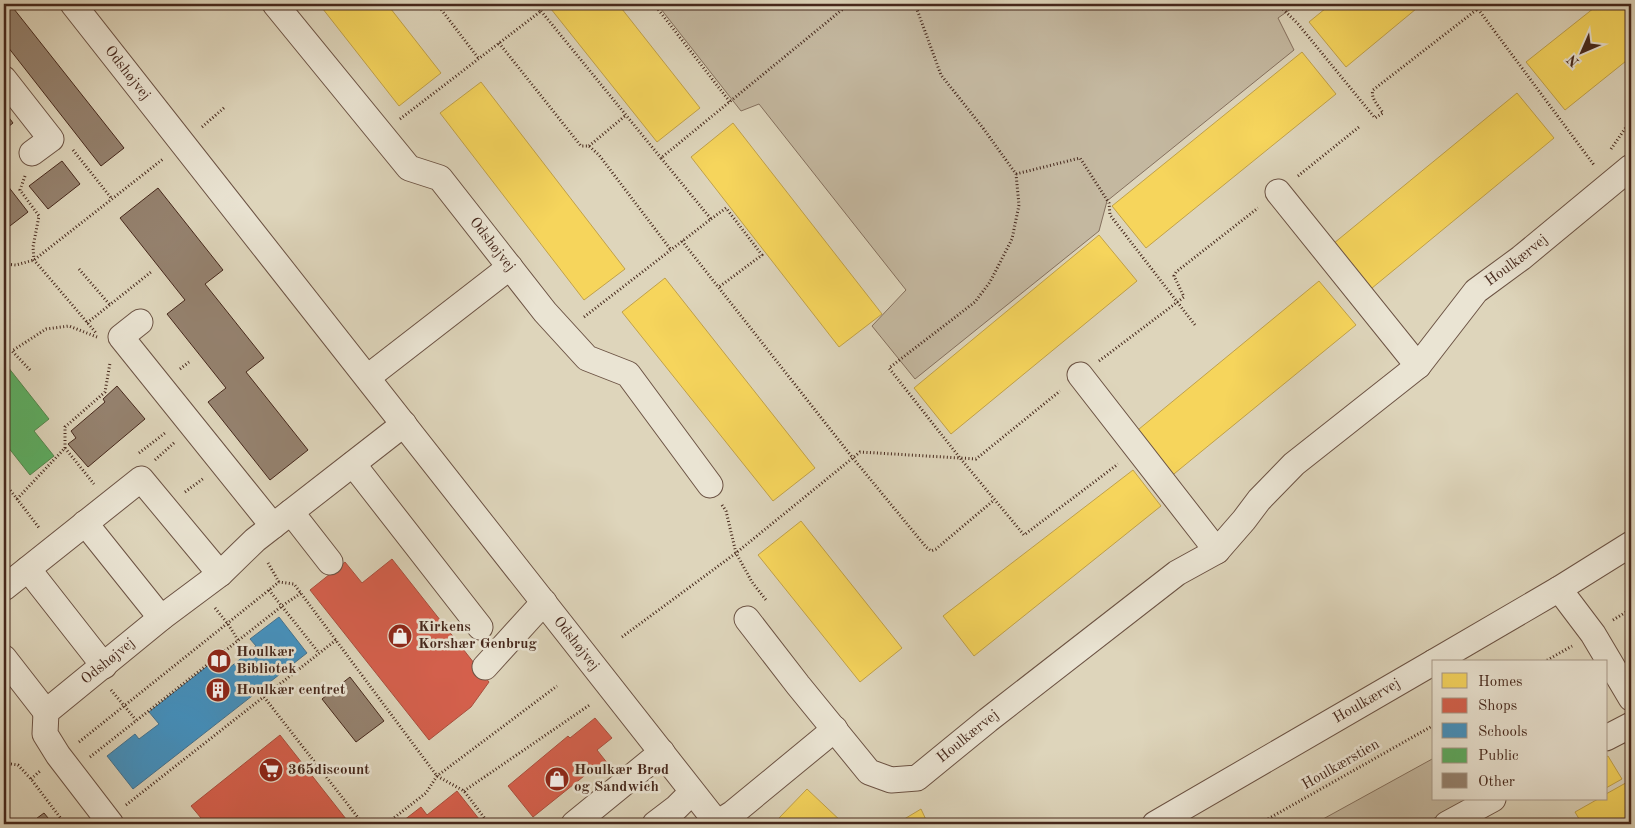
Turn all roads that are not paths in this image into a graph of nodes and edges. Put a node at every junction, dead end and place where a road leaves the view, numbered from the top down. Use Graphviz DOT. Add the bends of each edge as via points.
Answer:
graph roads {
  1 [pos="73,4"];
  2 [pos="275,4"];
  3 [pos="4,79"];
  4 [pos="42,146"];
  5 [pos="1631,168"];
  6 [pos="1278,192"];
  7 [pos="510,267"];
  8 [pos="140,322"];
  9 [pos="1418,366"];
  10 [pos="1080,374"];
  11 [pos="368,377"];
  12 [pos="404,424"];
  13 [pos="353,464"];
  14 [pos="710,485"];
  15 [pos="282,519"];
  16 [pos="85,523"];
  17 [pos="1631,544"];
  18 [pos="1217,550"];
  19 [pos="330,562"];
  20 [pos="28,569"];
  21 [pos="220,574"];
  22 [pos="4,588"];
  23 [pos="1559,589"];
  24 [pos="544,602"];
  25 [pos="161,618"];
  26 [pos="747,619"];
  27 [pos="480,627"];
  28 [pos="4,658"];
  29 [pos="1437,660"];
  30 [pos="1432,663"];
  31 [pos="485,667"];
  32 [pos="100,669"];
  33 [pos="1631,698"];
  34 [pos="46,712"];
  35 [pos="1631,725"];
  36 [pos="836,729"];
  37 [pos="1608,737"];
  38 [pos="662,752"];
  39 [pos="692,792"];
  40 [pos="1491,800"];
  41 [pos="1158,821"];
  42 [pos="109,822"];
  43 [pos="574,824"];
  44 [pos="655,824"];
  45 [pos="718,824"];
  46 [pos="1446,824"];
  1 -- 11 [label="street, Odshøjvej"];
  2 -- 7 [label="street, Odshøjvej" via="409,168 440,178"];
  3 -- 4 [label="street"];
  5 -- 9 [label="street, Houlkærvej" via="1476,291"];
  6 -- 9 [label="street"];
  7 -- 11 [label="street"];
  7 -- 14 [label="street, Odshøjvej" via="587,358 628,374"];
  8 -- 15 [label="street" via="121,338 222,463"];
  9 -- 18 [label="street, Houlkærvej" via="1294,464"];
  10 -- 18 [label="street"];
  11 -- 12 [label="street, Odshøjvej"];
  12 -- 13 [label="street, Odshøjvej"];
  12 -- 24 [label="street, Odshøjvej"];
  13 -- 15 [label="street, Odshøjvej"];
  13 -- 27 [label="street"];
  15 -- 19 [label="street"];
  15 -- 21 [label="street, Odshøjvej"];
  16 -- 20 [label="street"];
  16 -- 21 [label="street" via="141,479"];
  16 -- 25 [label="street"];
  17 -- 23 [label="street, Houlkærvej"];
  18 -- 36 [label="street, Houlkærvej" via="1177,573 917,778 891,780 869,772"];
  20 -- 22 [label="street"];
  20 -- 32 [label="street"];
  21 -- 25 [label="street, Odshøjvej"];
  23 -- 29 [label="street, Houlkærvej"];
  23 -- 33 [label="street" via="1593,634"];
  24 -- 31 [label="street"];
  24 -- 38 [label="street, Odshøjvej"];
  25 -- 32 [label="street, Odshøjvej"];
  26 -- 36 [label="street, Houlkærvej"];
  28 -- 34 [label="street"];
  30 -- 41 [label="street, Houlkærvej"];
  32 -- 34 [label="street, Odshøjvej"];
  34 -- 42 [label="street" via="45,734"];
  35 -- 37 [label="street"];
  36 -- 45 [label="street, Odshøjvej"];
  38 -- 39 [label="street, Odshøjvej"];
  38 -- 43 [label="street"];
  39 -- 44 [label="street"];
  39 -- 45 [label="street, Odshøjvej"];
  40 -- 46 [label="street"];
}
